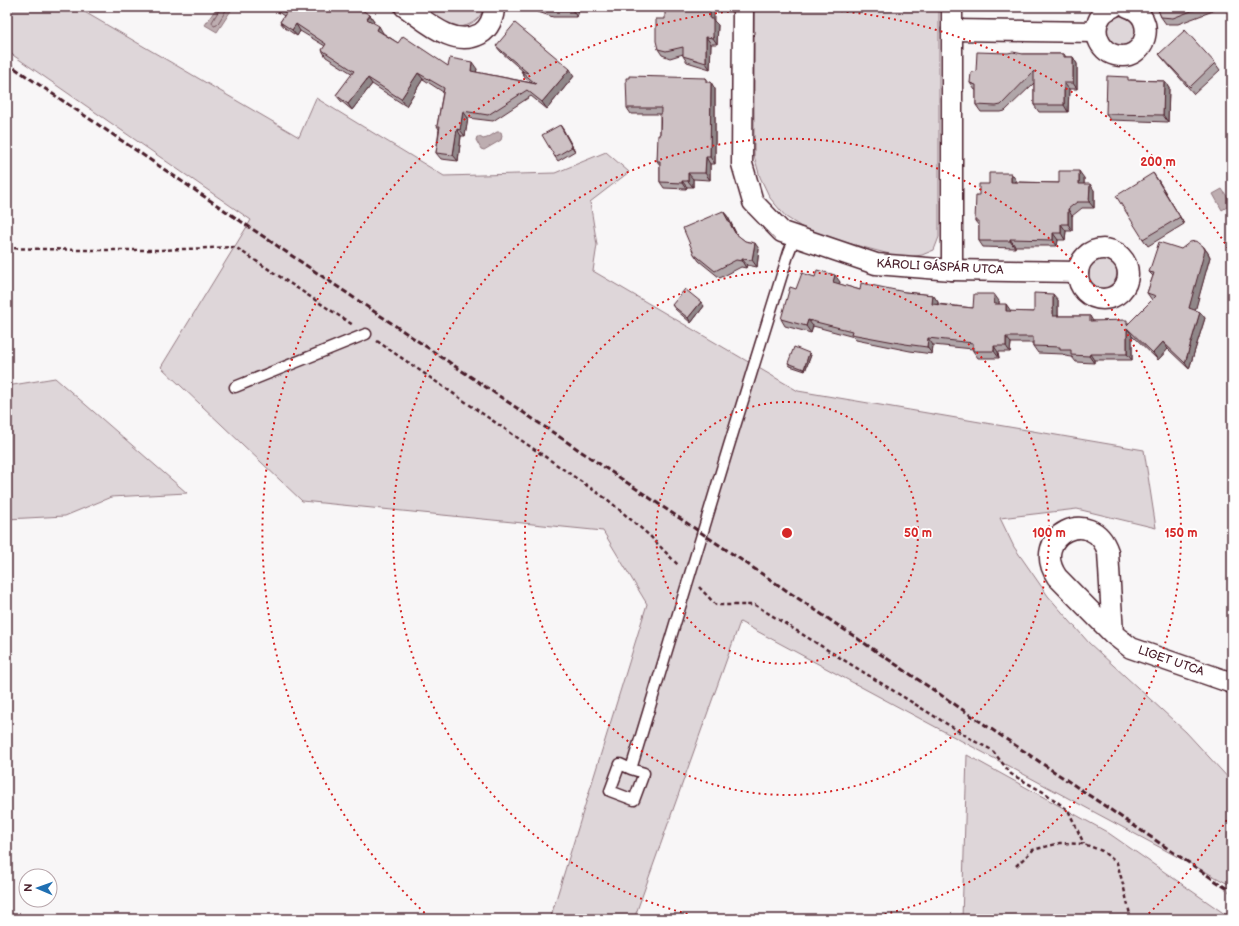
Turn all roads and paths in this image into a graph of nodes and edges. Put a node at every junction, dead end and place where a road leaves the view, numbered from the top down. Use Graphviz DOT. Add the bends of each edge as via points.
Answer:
graph roads {
  1 [pos="405,7"];
  2 [pos="494,7"];
  3 [pos="743,7"];
  4 [pos="952,7"];
  5 [pos="1114,7"];
  6 [pos="1128,7"];
  7 [pos="952,30"];
  8 [pos="1096,32"];
  9 [pos="796,237"];
  10 [pos="7,248"];
  11 [pos="952,270"];
  12 [pos="1078,272"];
  13 [pos="366,334"];
  14 [pos="235,387"];
  15 [pos="689,577"];
  16 [pos="1113,634"];
  17 [pos="1232,683"];
  18 [pos="631,769"];
  19 [pos="1084,844"];
  20 [pos="1016,866"];
  21 [pos="1131,919"];
  1 -- 2 [label="street" via="452,37 465,38 484,31 490,23"];
  3 -- 9 [label="street, KÁROLI GÁSPÁR UTCA" via="742,164 753,202 782,232"];
  4 -- 7 [label="street"];
  5 -- 8 [label="street" via="1106,10 1101,16"];
  6 -- 8 [label="street" via="1138,12 1146,26 1144,42 1139,49 1124,56 1112,54 1102,48"];
  7 -- 8 [label="street"];
  7 -- 11 [label="street"];
  9 -- 11 [label="street, KÁROLI GÁSPÁR UTCA" via="876,264"];
  9 -- 15 [label="lane" via="789,252"];
  10 -- 13 [label="path" via="159,250 235,247"];
  11 -- 12 [label="street, KÁROLI GÁSPÁR UTCA"];
  13 -- 14 [label="lane"];
  13 -- 15 [label="path" via="608,500 650,536"];
  15 -- 18 [label="lane"];
  15 -- 19 [label="path" via="716,605 755,605 992,750 1011,774 1045,793 1068,810"];
  16 -- 16 [label="street, LIGET UTCA" via="1108,552 1105,544 1100,537 1086,528 1070,529 1056,538 1052,545 1049,553 1052,570"];
  16 -- 17 [label="street, LIGET UTCA" via="1131,648"];
  19 -- 20 [label="path" via="1060,842 1033,850"];
  19 -- 21 [label="path" via="1102,851 1117,863"];
}
